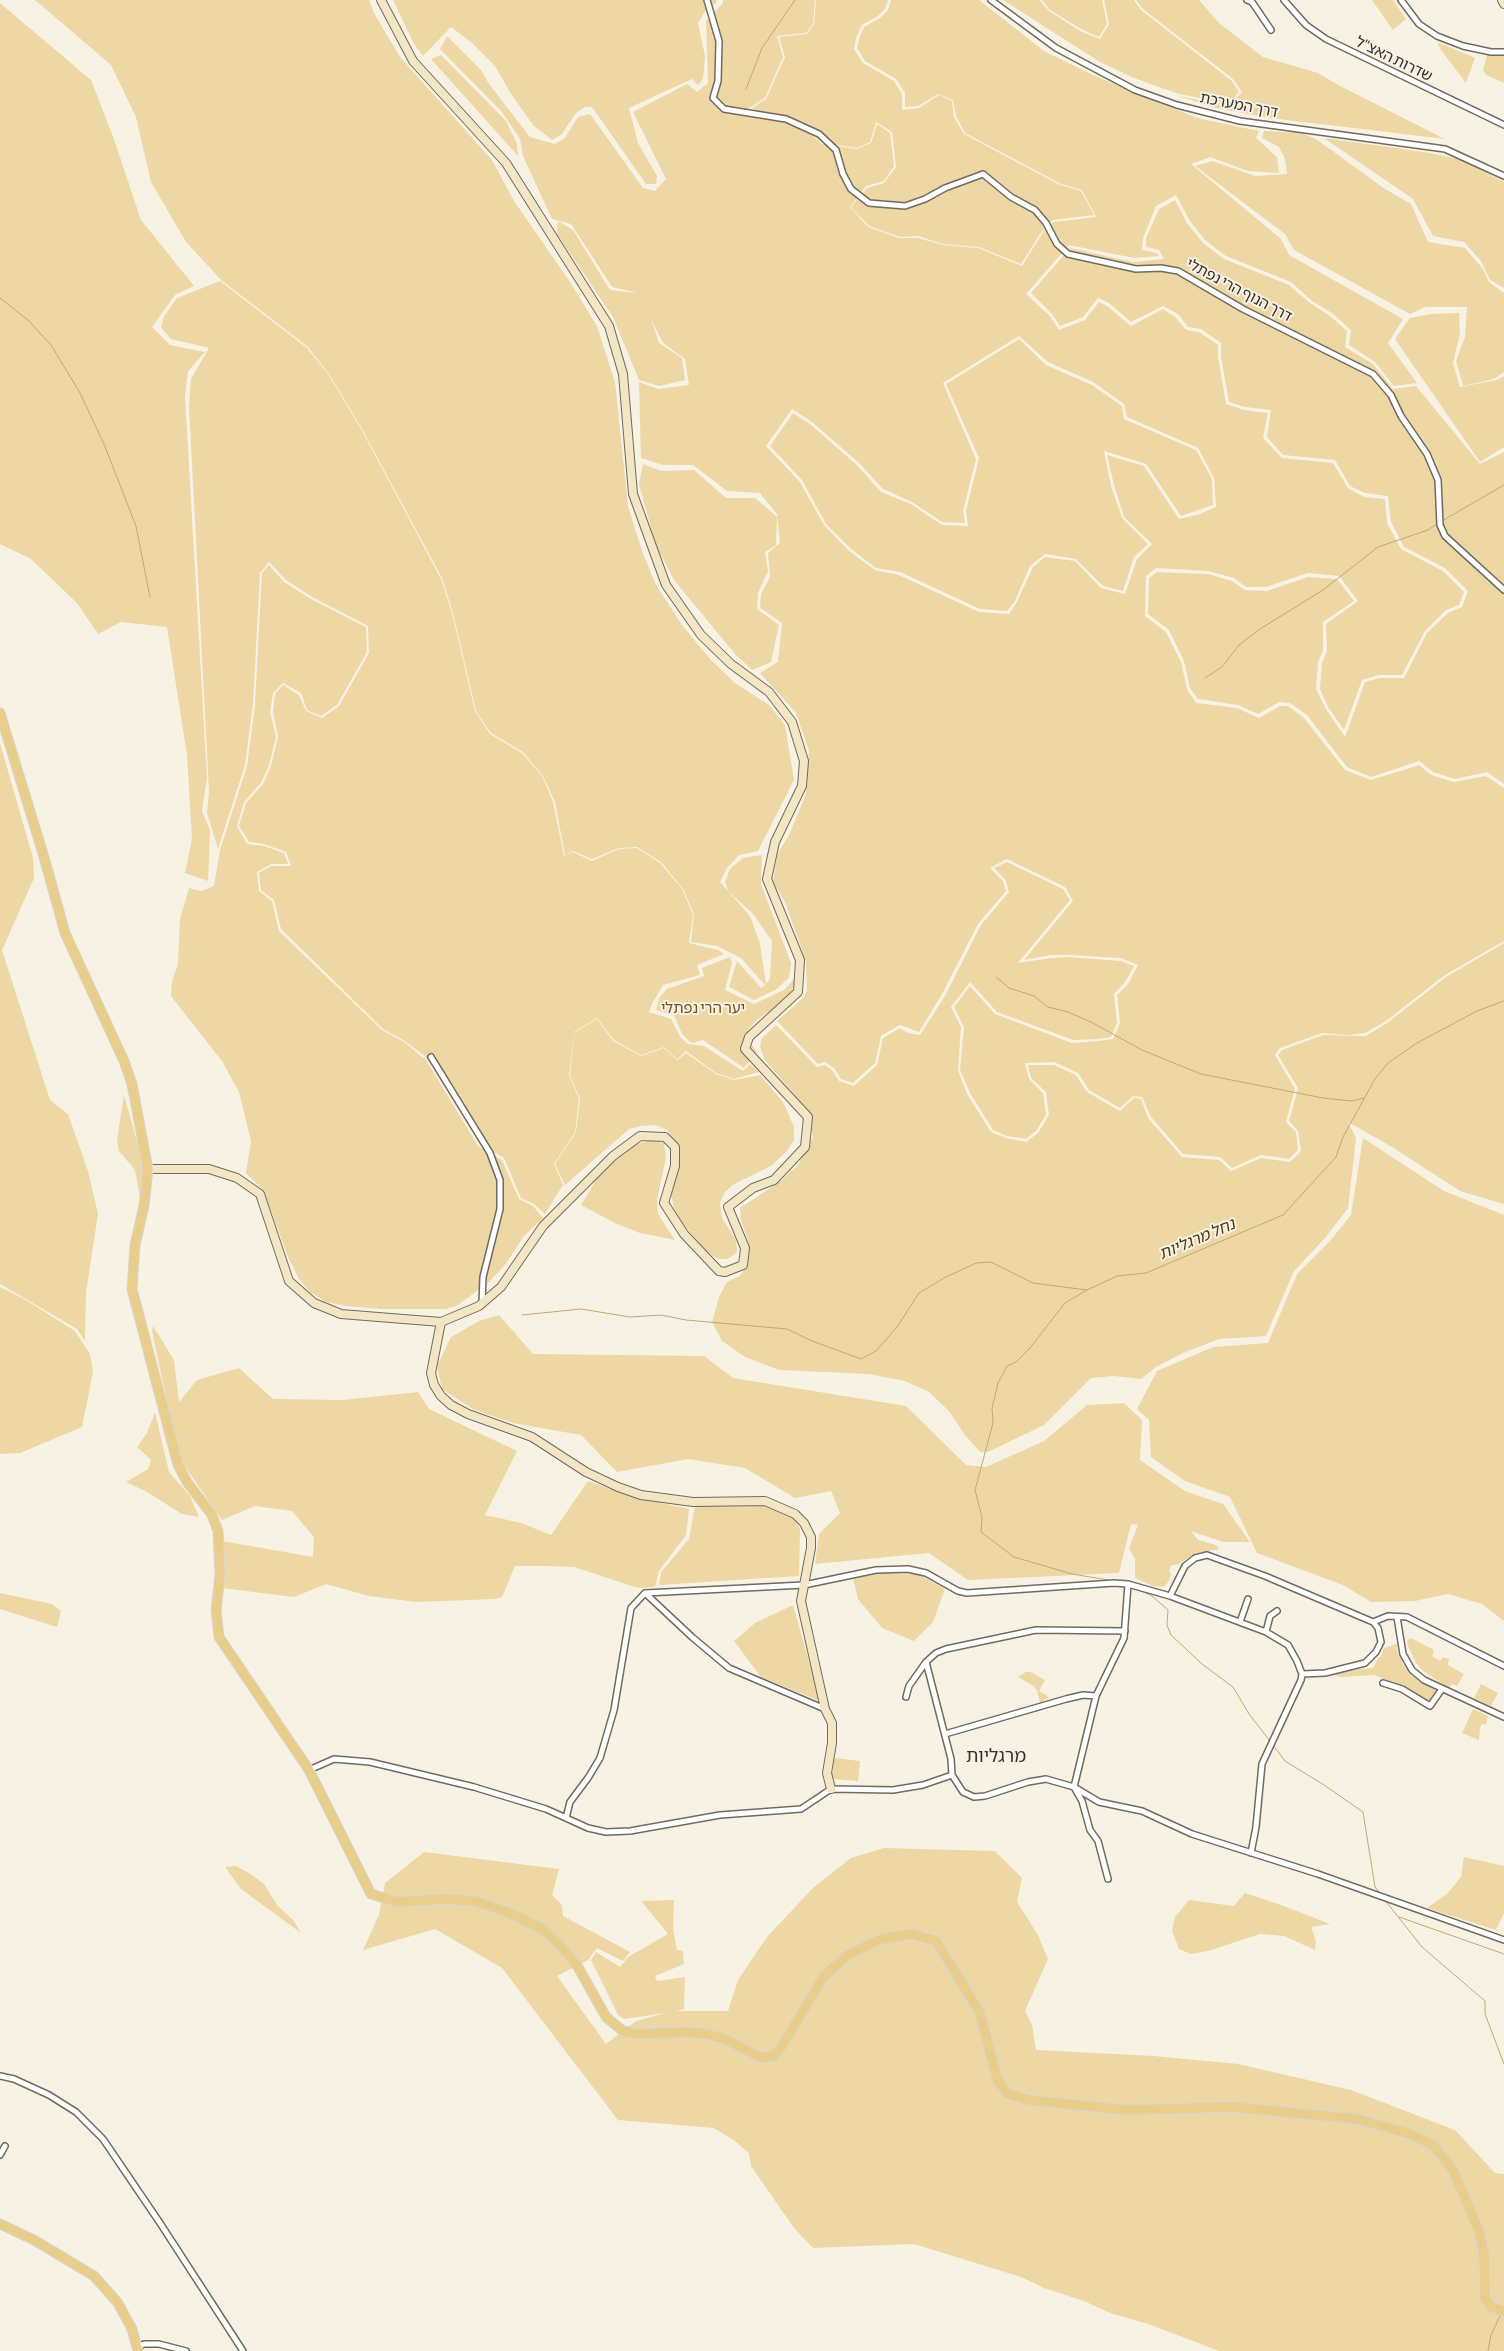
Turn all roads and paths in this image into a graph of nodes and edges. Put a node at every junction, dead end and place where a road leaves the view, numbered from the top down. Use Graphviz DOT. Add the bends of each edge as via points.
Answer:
graph roads {
  1 [pos="381,0"];
  2 [pos="707,0"];
  3 [pos="991,0"];
  4 [pos="1247,0"];
  5 [pos="1284,0"];
  6 [pos="1401,0"];
  7 [pos="1502,0"];
  8 [pos="1504,4"];
  9 [pos="1271,30"];
  10 [pos="1504,52"];
  11 [pos="1504,125"];
  12 [pos="1504,176"];
  13 [pos="1504,590"];
  14 [pos="0,713"];
  15 [pos="431,1057"];
  16 [pos="148,1169"];
  17 [pos="482,1304"];
  18 [pos="441,1322"];
  19 [pos="1128,1584"];
  20 [pos="804,1585"];
  21 [pos="645,1593"];
  22 [pos="1170,1596"];
  23 [pos="1248,1599"];
  24 [pos="1277,1612"];
  25 [pos="1396,1617"];
  26 [pos="1240,1622"];
  27 [pos="1373,1622"];
  28 [pos="1125,1631"];
  29 [pos="1266,1632"];
  30 [pos="926,1662"];
  31 [pos="1504,1666"];
  32 [pos="1302,1674"];
  33 [pos="1383,1683"];
  34 [pos="1442,1689"];
  35 [pos="1096,1696"];
  36 [pos="906,1697"];
  37 [pos="825,1709"];
  38 [pos="1504,1717"];
  39 [pos="944,1734"];
  40 [pos="309,1770"];
  41 [pos="952,1775"];
  42 [pos="1074,1786"];
  43 [pos="831,1789"];
  44 [pos="566,1818"];
  45 [pos="1251,1853"];
  46 [pos="1108,1879"];
  47 [pos="1504,1940"];
  48 [pos="0,2076"];
  49 [pos="5,2146"];
  50 [pos="0,2155"];
  51 [pos="0,2224"];
  52 [pos="1504,2311"];
  53 [pos="137,2349"];
  54 [pos="186,2351"];
  55 [pos="243,2351"];
  1 -- 17 [label="main road" via="413,61 506,162 609,326 623,374 633,494 666,585 701,635 774,699 792,722 804,761 802,786 775,842 767,879 800,960 798,992 749,1037 744,1049 808,1117 805,1147 774,1180 753,1188 728,1206 745,1248 743,1265 719,1271 684,1234 664,1203 674,1166 675,1147 664,1137 640,1136 613,1156 543,1226 500,1287"];
  2 -- 13 [label="street, דרך הנוף הרי נפתלי" via="719,41 718,81 713,98 724,108 786,119 819,134 836,150 840,168 851,189 869,204 905,206 983,174 1011,197 1035,210 1046,222 1057,244 1068,254 1136,270 1178,270 1243,308 1374,374 1391,395 1427,454 1438,480 1440,525 1444,536"];
  3 -- 12 [label="street, דרך המערכת" via="1056,48 1135,90 1177,105 1240,121 1445,149"];
  4 -- 9 [label="street" via="1252,2"];
  5 -- 11 [label="street, שדרות האצ\"ל" via="1306,25 1326,39"];
  6 -- 10 [label="street" via="1419,24 1437,36 1472,49"];
  7 -- 8 [label="main road"];
  14 -- 16 [label="main road" via="65,933 129,1076"];
  15 -- 17 [label="street" via="490,1153 500,1180 500,1209 483,1277"];
  16 -- 18 [label="main road" via="209,1169 237,1178 260,1194 289,1281 314,1303 341,1314"];
  16 -- 40 [label="main road" via="135,1245 132,1289 178,1465 212,1515 218,1531 220,1568 216,1616 219,1637"];
  17 -- 18 [label="main road"];
  18 -- 20 [label="main road" via="431,1373 441,1396 451,1405 532,1437 586,1472 642,1495 693,1502 765,1501 790,1512 804,1523 811,1537"];
  19 -- 20 [label="street" via="968,1593 949,1587 926,1573 908,1569 876,1570"];
  19 -- 22 [label="street"];
  19 -- 28 [label="street"];
  20 -- 21 [label="street"];
  20 -- 37 [label="main road" via="801,1601"];
  21 -- 37 [label="street" via="729,1668"];
  21 -- 44 [label="street" via="631,1608 614,1710 600,1758 570,1802"];
  22 -- 26 [label="street"];
  22 -- 27 [label="street" via="1185,1566 1195,1558 1207,1555 1306,1592"];
  23 -- 26 [label="street"];
  24 -- 29 [label="street" via="1270,1616"];
  25 -- 27 [label="street" via="1388,1616"];
  25 -- 31 [label="street" via="1407,1617"];
  25 -- 34 [label="street" via="1403,1654 1412,1670"];
  26 -- 29 [label="street"];
  27 -- 32 [label="street" via="1381,1642 1365,1664 1325,1673"];
  28 -- 30 [label="street" via="1036,1630 946,1649"];
  28 -- 35 [label="street" via="1121,1648"];
  29 -- 32 [label="street" via="1288,1646"];
  30 -- 36 [label="street" via="909,1686"];
  30 -- 39 [label="street"];
  32 -- 45 [label="street" via="1262,1764"];
  33 -- 34 [label="street" via="1402,1689 1430,1706"];
  34 -- 38 [label="street"];
  35 -- 39 [label="street" via="1066,1699"];
  35 -- 42 [label="street"];
  37 -- 43 [label="main road" via="832,1723 827,1772"];
  39 -- 41 [label="street"];
  40 -- 44 [label="street" via="334,1759 370,1762 474,1787"];
  40 -- 52 [label="main road" via="371,1894 397,1902 474,1901 524,1920 559,1944 578,1967 606,2017 627,2032 696,2032 727,2040 762,2058 773,2056 824,1976 848,1955 881,1939 911,1934 936,1941 960,1978 979,2011 998,2080 1008,2094 1029,2100 1125,2110 1232,2106 1276,2110 1358,2119 1410,2134 1433,2145 1453,2170 1479,2231 1484,2254 1485,2298 1491,2307"];
  41 -- 42 [label="street" via="963,1792 974,1797 1046,1779"];
  41 -- 43 [label="street" via="893,1790"];
  42 -- 45 [label="street" via="1099,1802 1142,1811 1192,1834"];
  42 -- 46 [label="street" via="1090,1830 1098,1841"];
  43 -- 44 [label="street" via="801,1809 720,1815 630,1831 597,1830"];
  45 -- 47 [label="street"];
  48 -- 55 [label="street" via="49,2095 76,2112 103,2139"];
  49 -- 50 [label="street"];
  51 -- 53 [label="main road" via="94,2276 118,2303 132,2329"];
  53 -- 54 [label="street" via="144,2344 159,2344"];
}
